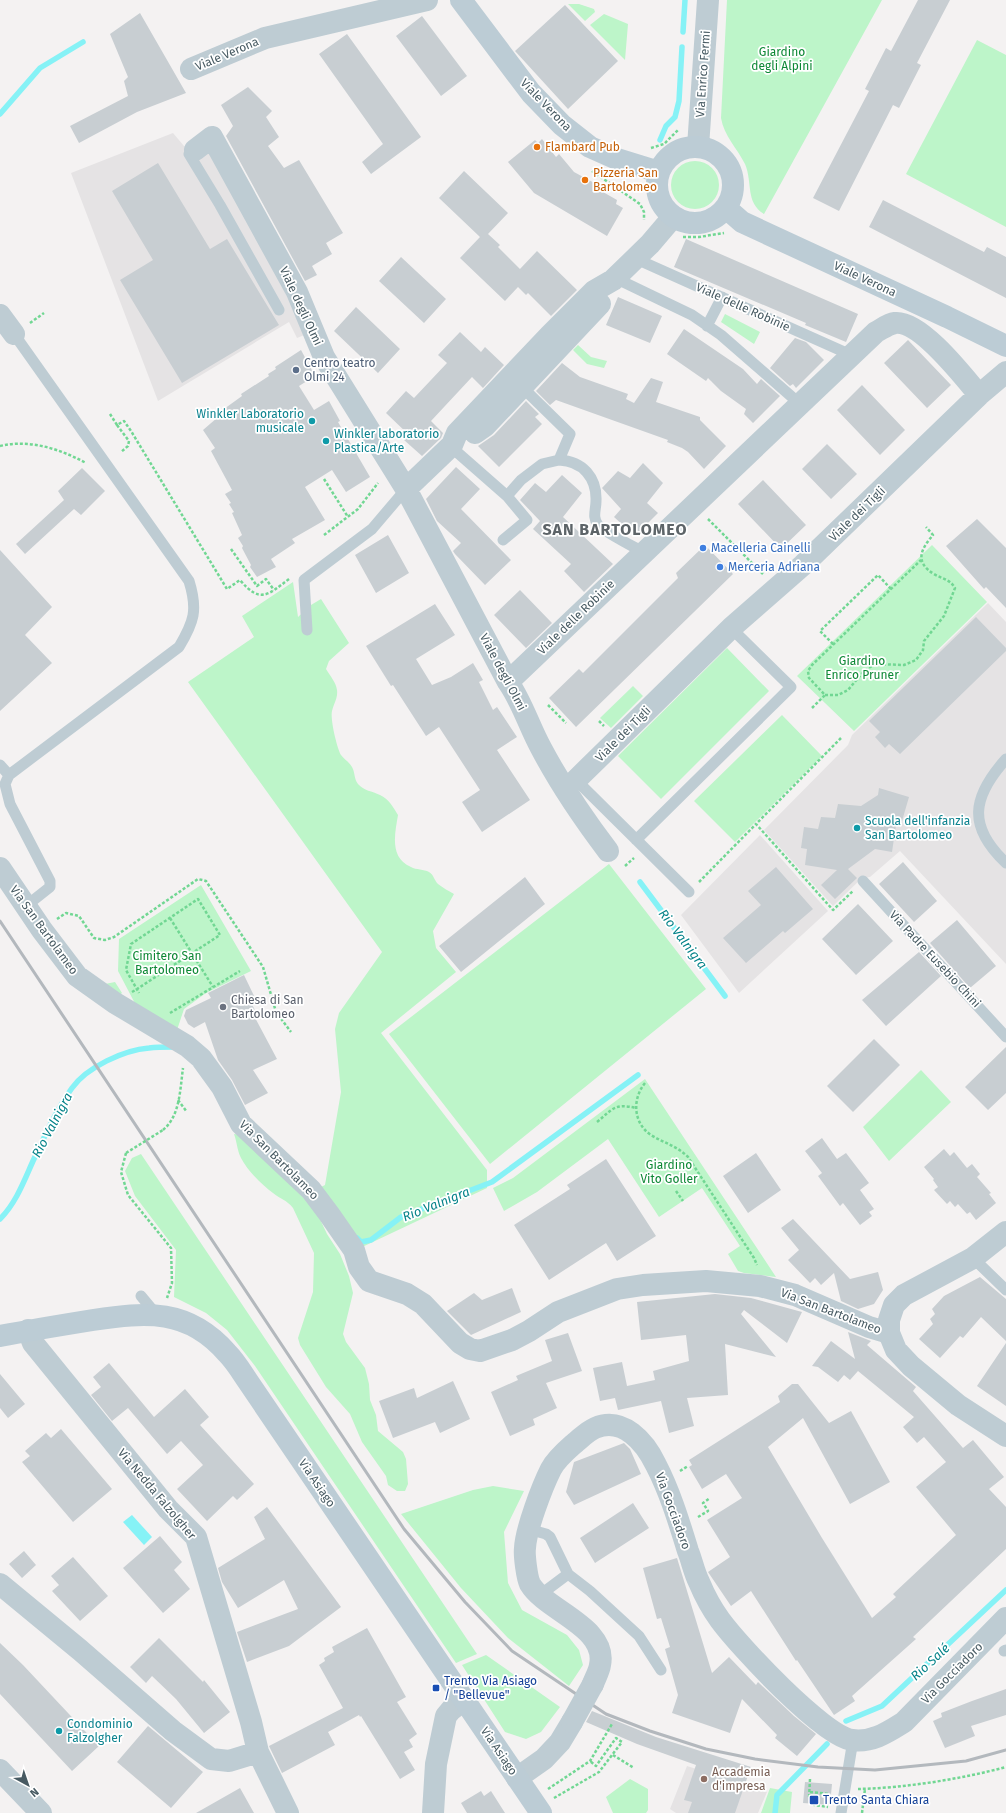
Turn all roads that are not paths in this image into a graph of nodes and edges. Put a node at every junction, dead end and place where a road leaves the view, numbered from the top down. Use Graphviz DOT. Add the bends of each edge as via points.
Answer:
graph roads {
  1 [pos="427,0"];
  2 [pos="461,0"];
  3 [pos="708,0"];
  4 [pos="191,69"];
  5 [pos="698,147"];
  6 [pos="195,150"];
  7 [pos="659,172"];
  8 [pos="726,208"];
  9 [pos="673,217"];
  10 [pos="634,258"];
  11 [pos="614,279"];
  12 [pos="722,297"];
  13 [pos="279,310"];
  14 [pos="0,315"];
  15 [pos="708,326"];
  16 [pos="14,334"];
  17 [pos="555,341"];
  18 [pos="1006,346"];
  19 [pos="851,355"];
  20 [pos="1006,372"];
  21 [pos="522,387"];
  22 [pos="979,395"];
  23 [pos="800,404"];
  24 [pos="451,445"];
  25 [pos="560,460"];
  26 [pos="406,489"];
  27 [pos="507,496"];
  28 [pos="503,540"];
  29 [pos="643,552"];
  30 [pos="731,628"];
  31 [pos="307,630"];
  32 [pos="508,682"];
  33 [pos="1006,759"];
  34 [pos="0,765"];
  35 [pos="9,775"];
  36 [pos="576,780"];
  37 [pos="636,840"];
  38 [pos="608,851"];
  39 [pos="1006,863"];
  40 [pos="0,868"];
  41 [pos="863,881"];
  42 [pos="689,892"];
  43 [pos="26,906"];
  44 [pos="1006,1037"];
  45 [pos="1006,1232"];
  46 [pos="973,1258"];
  47 [pos="1006,1290"];
  48 [pos="141,1296"];
  49 [pos="158,1315"];
  50 [pos="28,1330"];
  51 [pos="889,1333"];
  52 [pos="0,1336"];
  53 [pos="1006,1436"];
  54 [pos="528,1529"];
  55 [pos="568,1574"];
  56 [pos="0,1584"];
  57 [pos="540,1595"];
  58 [pos="1006,1618"];
  59 [pos="661,1670"];
  60 [pos="464,1700"];
  61 [pos="853,1740"];
  62 [pos="258,1752"];
  63 [pos="0,1770"];
  64 [pos="517,1778"];
  65 [pos="547,1806"];
  66 [pos="41,1813"];
  67 [pos="288,1813"];
  68 [pos="432,1813"];
  69 [pos="841,1813"];
  1 -- 4 [label="street, Viale Verona" via="265,38"];
  2 -- 7 [label="main road, Viale Verona" via="531,93 562,124 590,147 617,159"];
  3 -- 5 [label="street, Via Enrico Fermi"];
  5 -- 7 [label="main road" via="684,148 676,152 663,164"];
  5 -- 8 [label="main road" via="714,152 729,167 734,187 732,198"];
  6 -- 13 [label="lane" via="189,154"];
  6 -- 26 [label="street, Viale degli Olmi" via="212,137 297,292 324,357"];
  7 -- 9 [label="main road" via="657,192 665,210"];
  8 -- 9 [label="main road" via="707,222 695,224"];
  8 -- 18 [label="main road, Viale Verona" via="742,222"];
  9 -- 10 [label="street"];
  10 -- 11 [label="street"];
  10 -- 12 [label="lane, Viale delle Robinie"];
  11 -- 15 [label="lane" via="692,315"];
  11 -- 17 [label="street" via="594,291"];
  12 -- 15 [label="lane"];
  12 -- 19 [label="lane, Viale delle Robinie"];
  14 -- 16 [label="street"];
  15 -- 23 [label="lane"];
  16 -- 35 [label="lane" via="189,581 194,599 194,614 179,647"];
  17 -- 21 [label="street"];
  17 -- 24 [label="street" via="457,433"];
  19 -- 22 [label="street, Viale delle Robinie" via="876,332 895,323 908,326 922,333"];
  19 -- 23 [label="street, Viale delle Robinie"];
  20 -- 22 [label="street, Viale dei Tigli"];
  21 -- 24 [label="street" via="468,440"];
  21 -- 25 [label="lane" via="570,434"];
  22 -- 30 [label="street, Viale dei Tigli" via="803,565"];
  23 -- 29 [label="street, Viale delle Robinie"];
  24 -- 26 [label="street"];
  24 -- 27 [label="lane"];
  25 -- 27 [label="lane" via="542,464 521,480"];
  25 -- 29 [label="lane" via="580,466 590,474 596,501 594,516 598,525"];
  26 -- 31 [label="lane" via="372,529 304,580"];
  26 -- 32 [label="street, Viale degli Olmi"];
  27 -- 28 [label="lane" via="527,520"];
  29 -- 32 [label="street, Viale delle Robinie"];
  30 -- 36 [label="street, Viale dei Tigli"];
  30 -- 37 [label="lane" via="790,687"];
  32 -- 38 [label="street, Viale degli Olmi" via="519,698 529,725 577,810"];
  33 -- 39 [label="lane" via="980,797 978,810 983,835 991,849"];
  34 -- 35 [label="lane"];
  35 -- 43 [label="lane" via="5,784 10,804 50,881 50,887"];
  36 -- 37 [label="lane, Viale dei Tigli"];
  37 -- 42 [label="lane, Viale dei Tigli"];
  40 -- 43 [label="street, Via San Bartolameo"];
  41 -- 44 [label="lane, Via Padre Eusebio Chini"];
  43 -- 51 [label="street, Via San Bartolameo" via="72,971 85,984 142,1021 187,1046 201,1058 212,1072 241,1124 311,1190 354,1250 359,1267 369,1281 407,1294 423,1304 460,1343 470,1349 480,1351 530,1336 558,1312 618,1289 706,1281 760,1286 795,1294 869,1327"];
  45 -- 46 [label="street"];
  46 -- 47 [label="lane"];
  46 -- 51 [label="street" via="904,1295 894,1305 889,1320"];
  48 -- 49 [label="lane"];
  49 -- 50 [label="main road, Via Asiago" via="126,1315"];
  49 -- 60 [label="main road, Via Asiago" via="196,1327 228,1354"];
  50 -- 52 [label="main road, Via Asiago"];
  50 -- 62 [label="street, Via Nedda Falzolgher" via="33,1343 168,1509 196,1537"];
  51 -- 53 [label="street, Via San Bartolameo" via="896,1350 912,1366 958,1405"];
  54 -- 55 [label="lane" via="550,1537"];
  54 -- 57 [label="street, Via Gocciadoro" via="524,1550 530,1583"];
  54 -- 61 [label="street, Via Gocciadoro" via="552,1468 564,1452 595,1428 611,1424 629,1430 652,1456 665,1483 698,1581 719,1619 755,1661 813,1716 843,1738"];
  55 -- 57 [label="lane"];
  55 -- 59 [label="lane" via="638,1636"];
  56 -- 62 [label="street" via="173,1731 212,1759 229,1761"];
  57 -- 64 [label="street, Via Gocciadoro, bridge" via="559,1611 577,1621 591,1635 598,1649 600,1664 593,1684 560,1742 544,1759"];
  58 -- 61 [label="street, Via Gocciadoro" via="904,1722 868,1740"];
  60 -- 64 [label="main road, Via Asiago"];
  60 -- 68 [label="street" via="446,1716 436,1764"];
  61 -- 69 [label="lane"];
  62 -- 67 [label="street, Via Nedda Falzolgher"];
  63 -- 66 [label="street"];
  64 -- 65 [label="main road, Via Asiago"];
}
